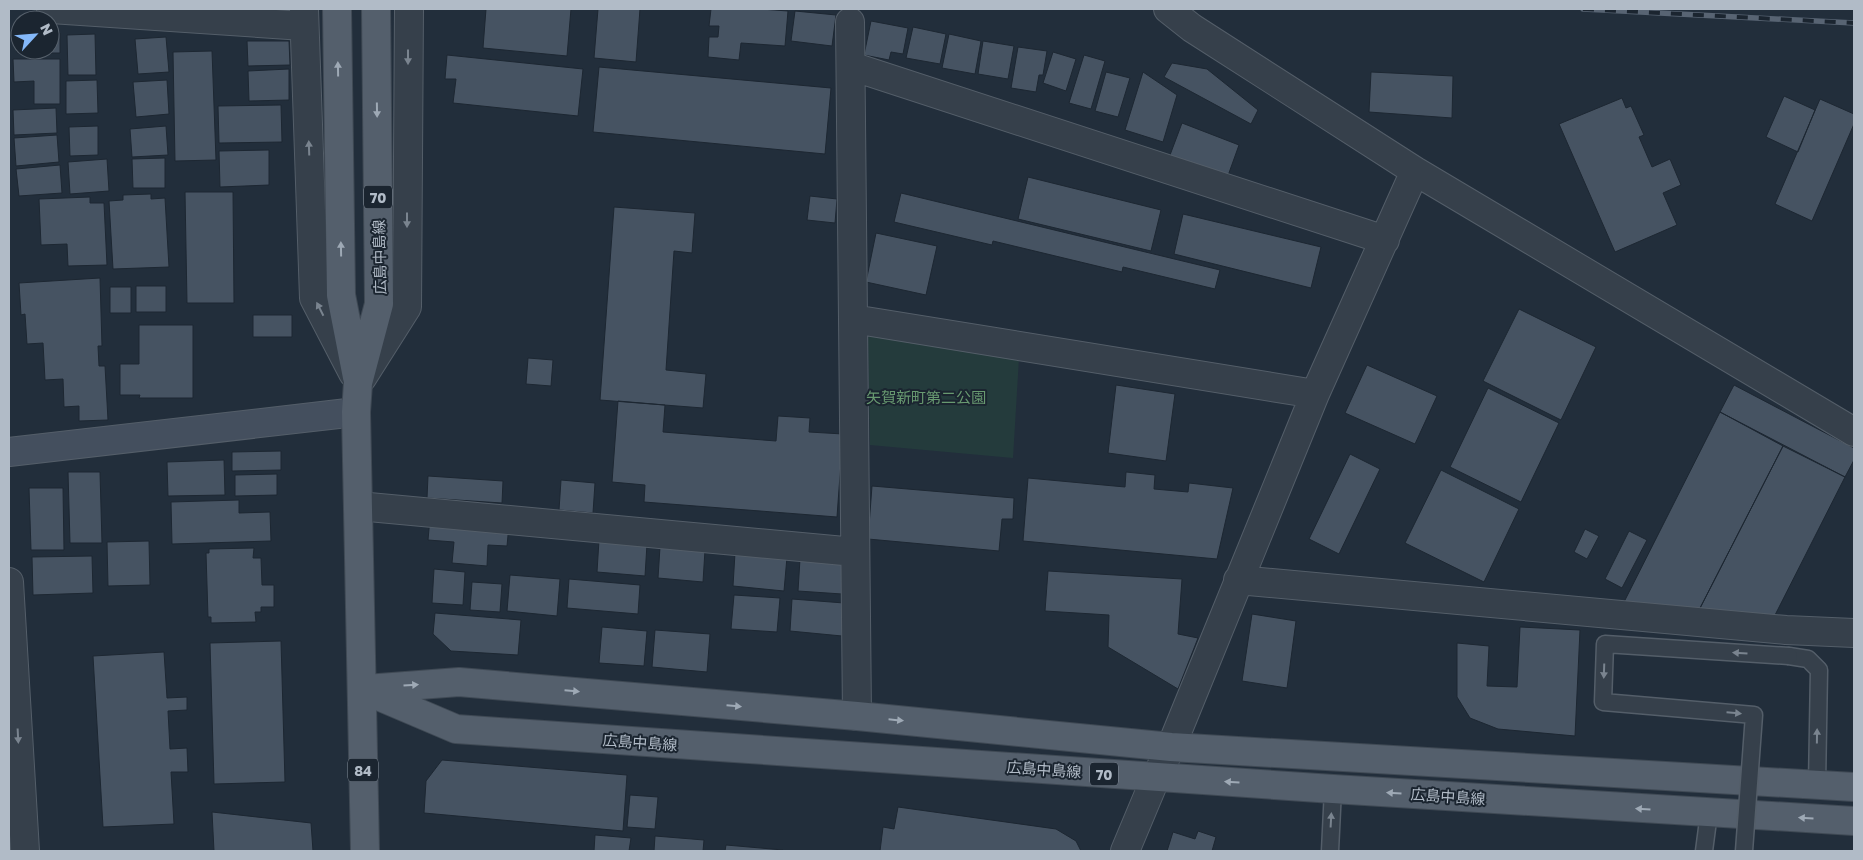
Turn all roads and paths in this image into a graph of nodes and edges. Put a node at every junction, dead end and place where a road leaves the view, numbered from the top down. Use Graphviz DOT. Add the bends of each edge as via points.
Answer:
graph roads {
  1 [pos="51,9"];
  2 [pos="337,9"];
  3 [pos="376,9"];
  4 [pos="409,9"];
  5 [pos="1168,9"];
  6 [pos="304,17"];
  7 [pos="850,22"];
  8 [pos="851,66"];
  9 [pos="1414,172"];
  10 [pos="1385,240"];
  11 [pos="853,319"];
  12 [pos="358,383"];
  13 [pos="1315,394"];
  14 [pos="356,412"];
  15 [pos="1854,432"];
  16 [pos="9,452"];
  17 [pos="358,506"];
  18 [pos="855,552"];
  19 [pos="1238,580"];
  20 [pos="9,582"];
  21 [pos="1854,633"];
  22 [pos="362,689"];
  23 [pos="857,716"];
  24 [pos="1171,747"];
  25 [pos="1156,777"];
  26 [pos="1816,785"];
  27 [pos="1854,787"];
  28 [pos="1333,789"];
  29 [pos="1709,813"];
  30 [pos="1854,821"];
  31 [pos="25,851"];
  32 [pos="364,851"];
  33 [pos="1125,851"];
  34 [pos="1330,851"];
  35 [pos="1704,851"];
  36 [pos="1744,851"];
  1 -- 6 [label="street"];
  12 -- 2 [label="main road, 広島中島線 / 70, one-way" via="341,295"];
  3 -- 12 [label="main road, 広島中島線 / 70, one-way" via="379,304"];
  4 -- 12 [label="street, one-way" via="407,307"];
  5 -- 9 [label="street" via="1192,28"];
  12 -- 6 [label="street, one-way" via="314,298"];
  7 -- 8 [label="street"];
  8 -- 10 [label="street"];
  8 -- 11 [label="street"];
  9 -- 10 [label="street"];
  9 -- 15 [label="street"];
  10 -- 13 [label="street"];
  11 -- 13 [label="street"];
  11 -- 18 [label="street"];
  12 -- 14 [label="main road, 広島中島線 / 70"];
  13 -- 19 [label="street"];
  14 -- 16 [label="street"];
  14 -- 17 [label="main road, 広島中島線 / 70"];
  17 -- 18 [label="street"];
  17 -- 22 [label="main road, 広島中島線 / 70"];
  18 -- 23 [label="street"];
  19 -- 21 [label="street" via="1786,630"];
  19 -- 24 [label="street"];
  20 -- 31 [label="street, one-way"];
  22 -- 23 [label="main road, 70, one-way" via="459,682"];
  22 -- 25 [label="main road, 広島中島線 / 70" via="456,729"];
  22 -- 32 [label="main road, 84"];
  23 -- 24 [label="main road, 70, one-way"];
  24 -- 25 [label="street"];
  24 -- 26 [label="main road, 70"];
  28 -- 25 [label="main road, 広島中島線 / 70, one-way"];
  25 -- 33 [label="street"];
  26 -- 27 [label="main road, 70"];
  26 -- 36 [label="lane, one-way, bridge" via="1819,670 1808,659 1605,644 1603,702 1754,715"];
  29 -- 28 [label="main road, 広島中島線 / 70, one-way"];
  34 -- 28 [label="lane, one-way"];
  30 -- 29 [label="main road, 広島中島線 / 70, one-way"];
  29 -- 35 [label="lane"];
}
